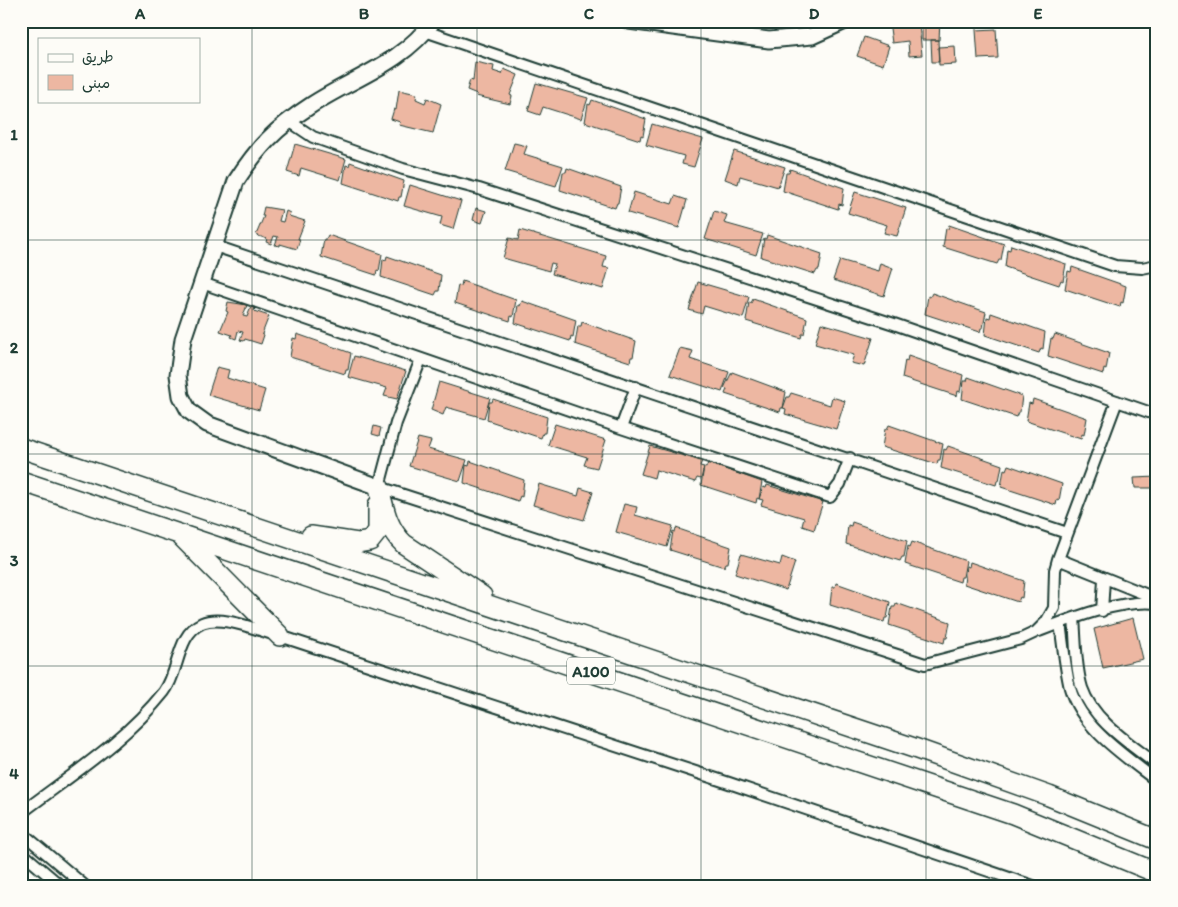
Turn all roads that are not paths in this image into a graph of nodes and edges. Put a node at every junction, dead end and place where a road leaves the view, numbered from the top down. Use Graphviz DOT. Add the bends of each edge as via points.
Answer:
graph roads {
  1 [pos="629,21"];
  2 [pos="845,21"];
  3 [pos="429,26"];
  4 [pos="288,121"];
  5 [pos="215,246"];
  6 [pos="1157,265"];
  7 [pos="202,283"];
  8 [pos="421,359"];
  9 [pos="636,387"];
  10 [pos="1117,401"];
  11 [pos="1157,415"];
  12 [pos="621,428"];
  13 [pos="21,448"];
  14 [pos="850,458"];
  15 [pos="21,481"];
  16 [pos="379,487"];
  17 [pos="266,530"];
  18 [pos="1067,533"];
  19 [pos="179,534"];
  20 [pos="1058,559"];
  21 [pos="1104,579"];
  22 [pos="1157,599"];
  23 [pos="1157,603"];
  24 [pos="1102,610"];
  25 [pos="506,611"];
  26 [pos="1074,618"];
  27 [pos="1060,623"];
  28 [pos="1036,632"];
  29 [pos="280,636"];
  30 [pos="1157,765"];
  31 [pos="1157,780"];
  32 [pos="21,813"];
  33 [pos="21,832"];
  34 [pos="1157,840"];
  35 [pos="21,852"];
  36 [pos="1157,873"];
  37 [pos="1008,878"];
  38 [pos="60,886"];
  39 [pos="85,886"];
  40 [pos="1000,886"];
  41 [pos="1032,886"];
  1 -- 2 [label="street" via="769,40 812,36"];
  3 -- 4 [label="street" via="404,53"];
  3 -- 6 [label="street" via="1115,266 1142,268"];
  4 -- 5 [label="street" via="266,139 236,181"];
  4 -- 10 [label="street" via="313,136 403,169 479,189 696,259"];
  5 -- 7 [label="street"];
  5 -- 9 [label="street"];
  7 -- 8 [label="street"];
  7 -- 16 [label="street" via="183,339 178,375 181,396 189,411 207,424"];
  8 -- 12 [label="street"];
  8 -- 16 [label="street" via="396,423"];
  9 -- 12 [label="street"];
  9 -- 14 [label="street"];
  10 -- 11 [label="street"];
  10 -- 18 [label="street"];
  12 -- 14 [label="street" via="830,497 840,484"];
  13 -- 17 [label="highway, A100"];
  14 -- 18 [label="street"];
  15 -- 19 [label="highway, A100"];
  16 -- 17 [label="highway" via="378,531 370,541 358,543"];
  16 -- 25 [label="highway" via="386,519 404,544"];
  16 -- 28 [label="street" via="919,664 938,663"];
  17 -- 25 [label="highway, A100"];
  18 -- 20 [label="street"];
  19 -- 29 [label="highway"];
  19 -- 36 [label="highway, A100" via="1013,814"];
  20 -- 21 [label="street"];
  20 -- 28 [label="street" via="1054,608"];
  21 -- 22 [label="street"];
  21 -- 24 [label="street"];
  23 -- 24 [label="street" via="1144,602"];
  24 -- 26 [label="street"];
  25 -- 34 [label="highway, A100" via="917,749 1049,796"];
  26 -- 27 [label="street"];
  26 -- 30 [label="street" via="1081,685 1088,700 1105,722"];
  27 -- 28 [label="street"];
  27 -- 31 [label="street" via="1070,688 1080,709 1097,730"];
  29 -- 32 [label="street" via="220,620 203,622 185,639 169,683 145,713 115,742"];
  29 -- 37 [label="street"];
  33 -- 39 [label="street"];
  35 -- 38 [label="street"];
  37 -- 40 [label="street"];
  37 -- 41 [label="street"];
}
